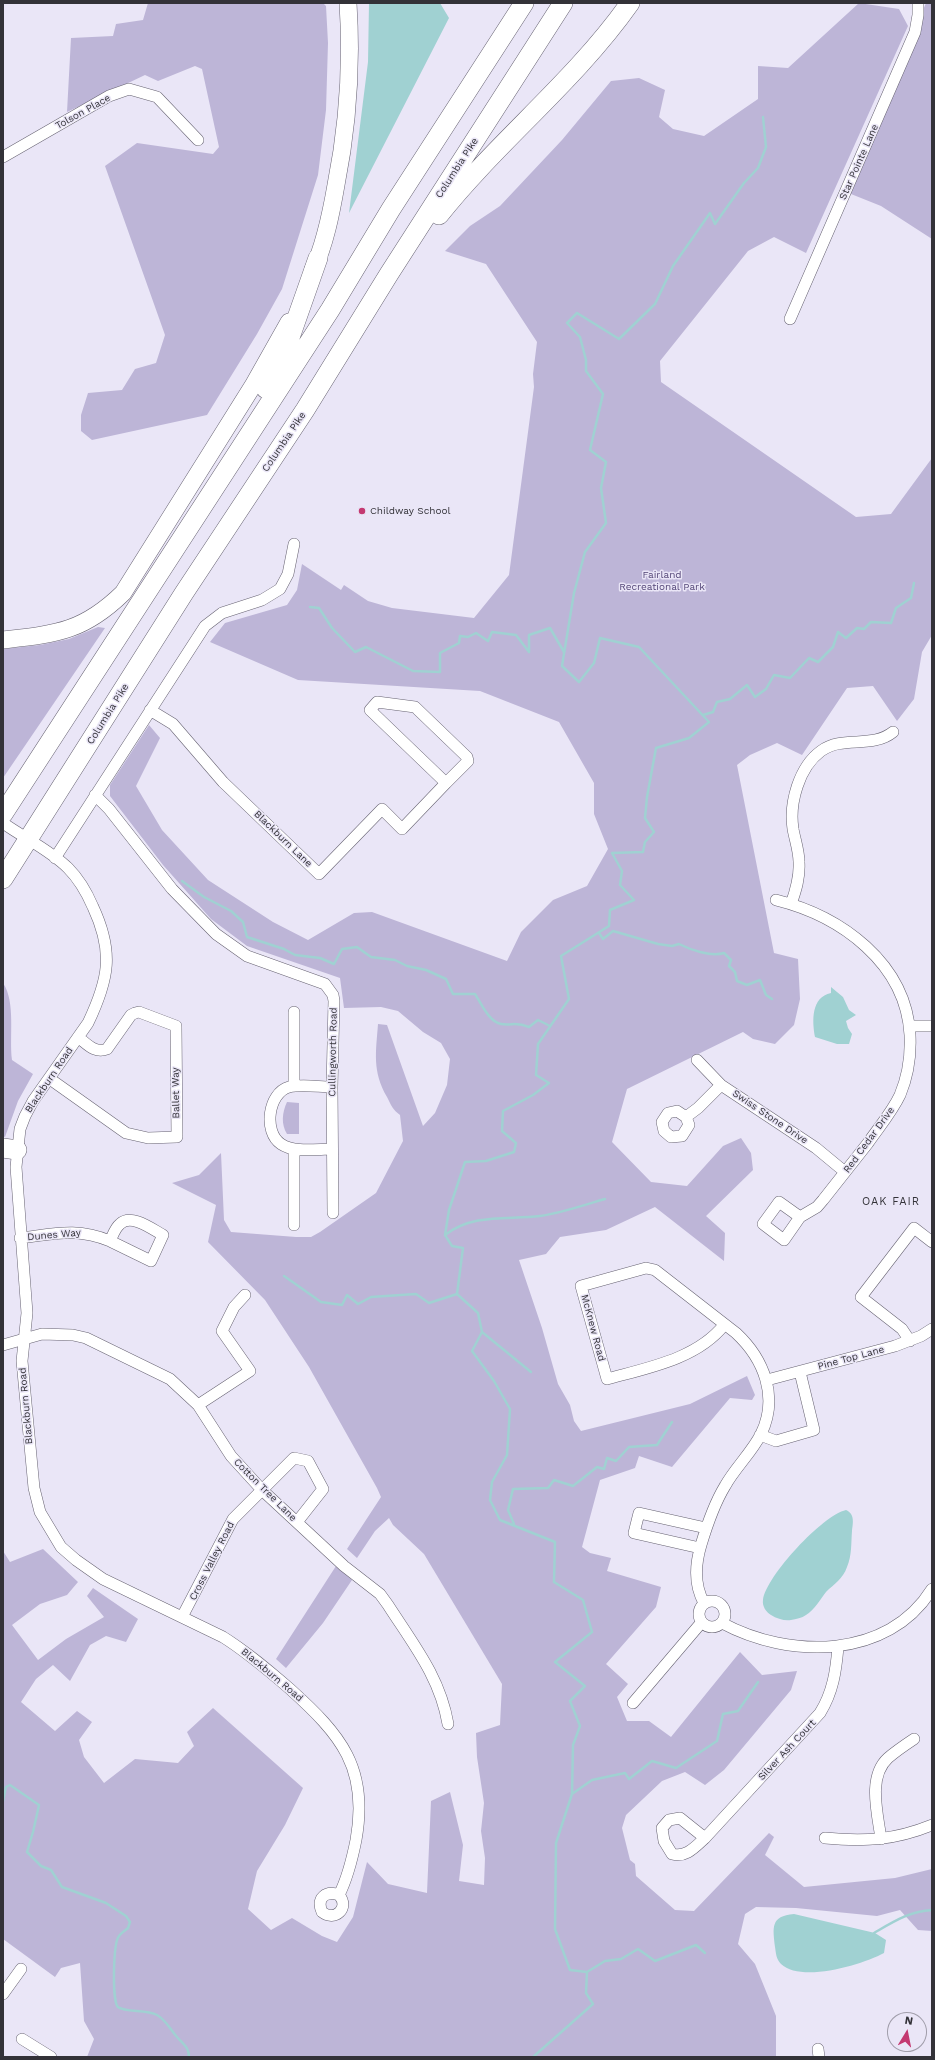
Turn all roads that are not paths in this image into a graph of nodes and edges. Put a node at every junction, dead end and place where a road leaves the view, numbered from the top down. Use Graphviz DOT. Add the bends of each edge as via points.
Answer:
graph roads {
  1 [pos="348,3"];
  2 [pos="524,3"];
  3 [pos="563,3"];
  4 [pos="630,3"];
  5 [pos="918,3"];
  6 [pos="198,140"];
  7 [pos="3,157"];
  8 [pos="318,258"];
  9 [pos="389,274"];
  10 [pos="790,319"];
  11 [pos="188,528"];
  12 [pos="294,544"];
  13 [pos="3,640"];
  14 [pos="150,710"];
  15 [pos="893,732"];
  16 [pos="446,783"];
  17 [pos="95,795"];
  18 [pos="3,814"];
  19 [pos="3,823"];
  20 [pos="28,840"];
  21 [pos="55,858"];
  22 [pos="3,879"];
  23 [pos="776,900"];
  24 [pos="791,904"];
  25 [pos="294,1012"];
  26 [pos="909,1026"];
  27 [pos="932,1026"];
  28 [pos="78,1037"];
  29 [pos="697,1060"];
  30 [pos="50,1079"];
  31 [pos="721,1085"];
  32 [pos="294,1086"];
  33 [pos="332,1087"];
  34 [pos="686,1117"];
  35 [pos="332,1148"];
  36 [pos="10,1149"];
  37 [pos="294,1149"];
  38 [pos="845,1172"];
  39 [pos="333,1213"];
  40 [pos="800,1217"];
  41 [pos="294,1225"];
  42 [pos="20,1238"];
  43 [pos="110,1241"];
  44 [pos="932,1242"];
  45 [pos="245,1295"];
  46 [pos="724,1325"];
  47 [pos="932,1329"];
  48 [pos="23,1338"];
  49 [pos="910,1341"];
  50 [pos="3,1345"];
  51 [pos="800,1372"];
  52 [pos="767,1380"];
  53 [pos="198,1405"];
  54 [pos="760,1435"];
  55 [pos="262,1490"];
  56 [pos="297,1522"];
  57 [pos="706,1528"];
  58 [pos="700,1548"];
  59 [pos="932,1589"];
  60 [pos="704,1604"];
  61 [pos="182,1618"];
  62 [pos="701,1623"];
  63 [pos="722,1623"];
  64 [pos="838,1647"];
  65 [pos="633,1703"];
  66 [pos="448,1724"];
  67 [pos="914,1739"];
  68 [pos="932,1825"];
  69 [pos="705,1838"];
  70 [pos="825,1838"];
  71 [pos="881,1839"];
  72 [pos="339,1895"];
  73 [pos="21,1969"];
  74 [pos="3,1994"];
  75 [pos="22,2039"];
  76 [pos="51,2057"];
  1 -- 8 [label="main road" via="350,70 347,115 332,207"];
  2 -- 11 [label="highway" via="391,209 330,310"];
  3 -- 9 [label="highway, Columbia Pike"];
  4 -- 9 [label="highway" via="551,96 448,203"];
  5 -- 10 [label="street, Star Pointe Lane" via="915,32"];
  6 -- 7 [label="street, Tolson Place" via="157,97 129,89 109,96"];
  8 -- 11 [label="highway" via="287,346 265,391"];
  8 -- 13 [label="main road" via="295,310 258,378 123,593 97,616 81,625 46,635"];
  9 -- 20 [label="highway, Columbia Pike" via="305,410 184,593"];
  11 -- 18 [label="highway"];
  12 -- 14 [label="street" via="288,574 280,589 262,600 214,617 193,642"];
  14 -- 16 [label="street, Blackburn Lane" via="173,724 223,782 319,874 382,809 402,830"];
  14 -- 17 [label="street"];
  15 -- 24 [label="street" via="876,740 828,746 809,764 793,805 793,829 799,872"];
  16 -- 16 [label="street, Blackburn Lane" via="370,710 377,702 415,707 468,757 468,761"];
  17 -- 21 [label="street"];
  17 -- 33 [label="street, Cullingworth Road" via="172,889 216,934 247,956 319,981 330,989 334,1001"];
  19 -- 20 [label="street, Blackburn Road"];
  20 -- 21 [label="street, Blackburn Road"];
  20 -- 22 [label="highway, Columbia Pike"];
  21 -- 28 [label="street, Blackburn Road" via="68,868 89,897 104,932 107,947 105,979 100,995 88,1023"];
  23 -- 24 [label="street, Red Cedar Drive"];
  24 -- 26 [label="street, Red Cedar Drive" via="844,929 870,949 885,966 896,985"];
  25 -- 32 [label="street"];
  26 -- 27 [label="street"];
  26 -- 38 [label="street, Red Cedar Drive" via="909,1062 900,1095 885,1120"];
  28 -- 30 [label="street, Blackburn Road"];
  28 -- 30 [label="street, Ballet Way" via="95,1050 107,1049 131,1015 139,1012 176,1026 177,1137 148,1138 126,1133"];
  29 -- 31 [label="street, Swiss Stone Drive"];
  30 -- 36 [label="street, Blackburn Road" via="33,1101"];
  31 -- 34 [label="street"];
  31 -- 38 [label="street, Swiss Stone Drive" via="816,1148"];
  32 -- 33 [label="street"];
  32 -- 37 [label="street" via="283,1090 275,1098 271,1109 270,1127 279,1143"];
  33 -- 35 [label="street, Cullingworth Road"];
  35 -- 37 [label="street"];
  35 -- 39 [label="street, Cullingworth Road"];
  36 -- 42 [label="street, Blackburn Road"];
  37 -- 41 [label="street"];
  38 -- 40 [label="street, Red Cedar Drive" via="817,1207"];
  42 -- 43 [label="street, Dunes Way" via="85,1232"];
  42 -- 48 [label="street, Blackburn Road" via="27,1313"];
  43 -- 43 [label="street, Dunes Way" via="118,1225 129,1220 163,1235 151,1261"];
  44 -- 49 [label="street" via="914,1228 861,1297 902,1329"];
  45 -- 53 [label="street" via="234,1307 222,1331 250,1371"];
  46 -- 46 [label="street, McKnew Road" via="650,1268 581,1286 607,1379 653,1366 700,1347 709,1342"];
  46 -- 52 [label="street, McKnew Road" via="747,1343"];
  47 -- 49 [label="street, Pine Top Lane"];
  48 -- 50 [label="street, Cotton Tree Lane"];
  48 -- 53 [label="street, Cotton Tree Lane" via="62,1333 86,1338 170,1379"];
  48 -- 61 [label="street, Blackburn Road" via="22,1361 34,1488 40,1512 49,1528 61,1547 88,1570"];
  49 -- 51 [label="street, Pine Top Lane"];
  51 -- 52 [label="street, Pine Top Lane"];
  51 -- 54 [label="street" via="814,1430 776,1441"];
  52 -- 54 [label="street, McKnew Road" via="768,1411"];
  53 -- 55 [label="street, Cotton Tree Lane" via="231,1456"];
  54 -- 57 [label="street, McKnew Road" via="725,1485"];
  55 -- 56 [label="street, Cotton Tree Lane"];
  55 -- 56 [label="street, Cross Valley Road" via="294,1458 308,1461 323,1489"];
  55 -- 61 [label="street, Cross Valley Road" via="233,1519"];
  56 -- 66 [label="street, Cotton Tree Lane" via="344,1566 380,1594 435,1679"];
  57 -- 58 [label="street, McKnew Road"];
  57 -- 58 [label="street" via="639,1513 634,1533"];
  58 -- 60 [label="street, McKnew Road" via="696,1575"];
  59 -- 64 [label="street" via="913,1614 887,1632"];
  60 -- 62 [label="street" via="699,1614"];
  60 -- 63 [label="street" via="710,1601 720,1604 725,1612"];
  61 -- 72 [label="street, Blackburn Road" via="223,1637 259,1662 318,1714 343,1746 354,1770 360,1803 350,1868"];
  62 -- 63 [label="street" via="712,1628"];
  62 -- 65 [label="street"];
  63 -- 64 [label="street" via="759,1639 807,1646"];
  64 -- 69 [label="street, Silver Ash Court" via="832,1687 820,1713"];
  67 -- 71 [label="street" via="888,1758 878,1774 876,1797"];
  68 -- 71 [label="street"];
  70 -- 71 [label="street" via="863,1841"];
  73 -- 74 [label="street"];
  75 -- 76 [label="street"];
}
